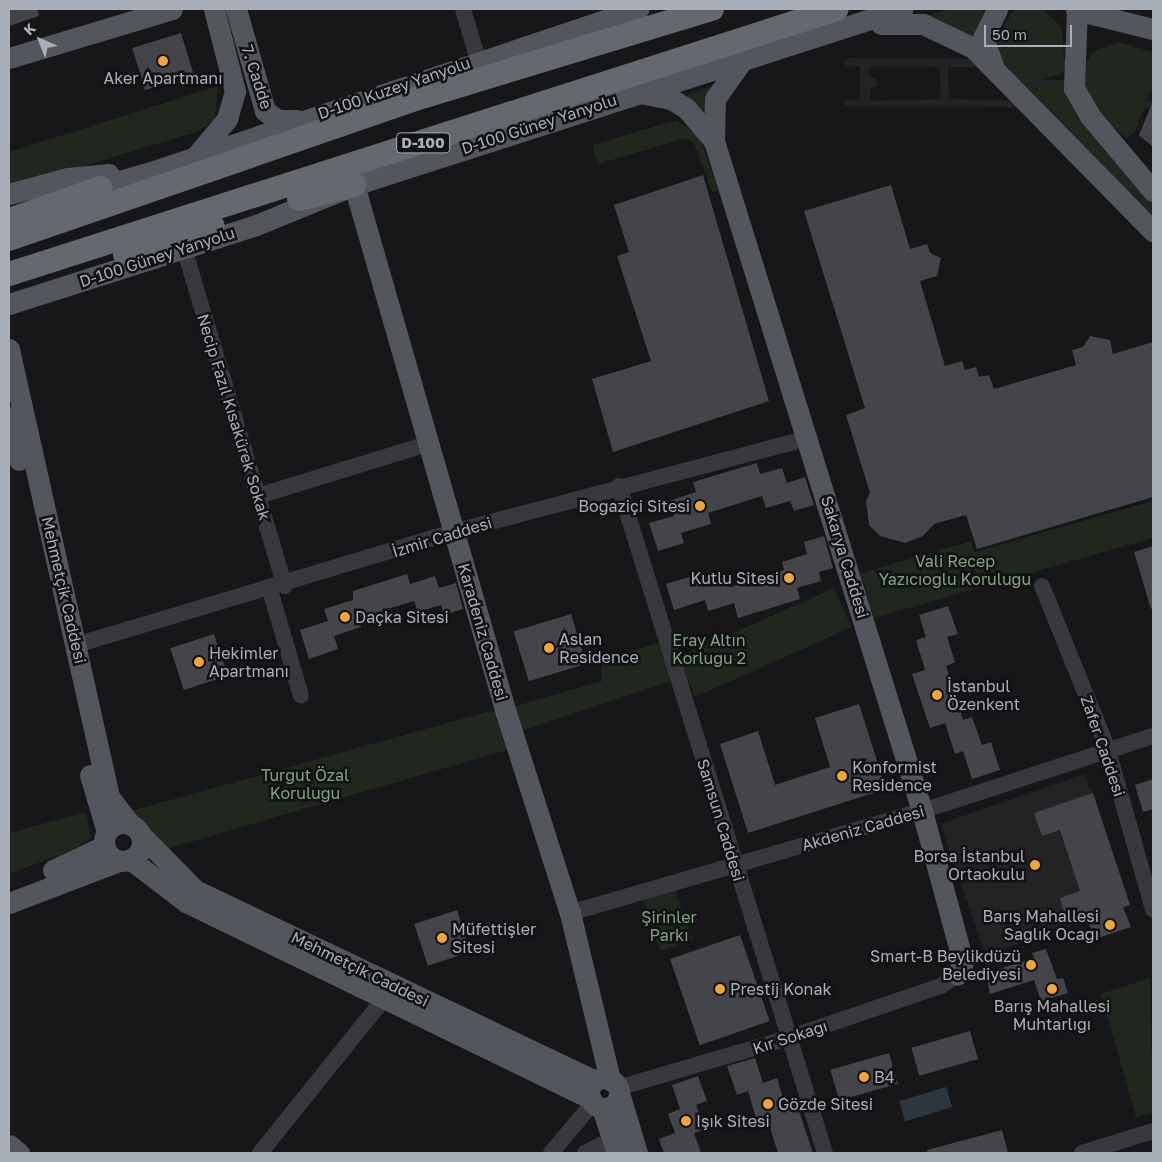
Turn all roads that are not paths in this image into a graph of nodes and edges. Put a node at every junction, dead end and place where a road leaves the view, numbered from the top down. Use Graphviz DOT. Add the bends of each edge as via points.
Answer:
graph roads {
  1 [pos="172,9"];
  2 [pos="214,9"];
  3 [pos="236,9"];
  4 [pos="463,9"];
  5 [pos="638,9"];
  6 [pos="712,9"];
  7 [pos="902,9"];
  8 [pos="997,9"];
  9 [pos="1076,9"];
  10 [pos="834,19"];
  11 [pos="1153,29"];
  12 [pos="9,58"];
  13 [pos="744,58"];
  14 [pos="478,60"];
  15 [pos="996,72"];
  16 [pos="638,93"];
  17 [pos="299,120"];
  18 [pos="714,141"];
  19 [pos="195,157"];
  20 [pos="1093,168"];
  21 [pos="151,172"];
  22 [pos="354,185"];
  23 [pos="101,188"];
  24 [pos="1153,191"];
  25 [pos="9,194"];
  26 [pos="9,208"];
  27 [pos="1153,217"];
  28 [pos="9,220"];
  29 [pos="1153,231"];
  30 [pos="9,238"];
  31 [pos="184,248"];
  32 [pos="9,274"];
  33 [pos="9,289"];
  34 [pos="47,292"];
  35 [pos="9,304"];
  36 [pos="9,310"];
  37 [pos="9,349"];
  38 [pos="9,417"];
  39 [pos="810,438"];
  40 [pos="430,443"];
  41 [pos="619,486"];
  42 [pos="258,496"];
  43 [pos="453,532"];
  44 [pos="1042,586"];
  45 [pos="278,588"];
  46 [pos="71,647"];
  47 [pos="302,696"];
  48 [pos="1153,736"];
  49 [pos="1107,747"];
  50 [pos="922,811"];
  51 [pos="136,830"];
  52 [pos="115,850"];
  53 [pos="735,865"];
  54 [pos="9,887"];
  55 [pos="9,903"];
  56 [pos="1153,910"];
  57 [pos="570,913"];
  58 [pos="957,975"];
  59 [pos="384,999"];
  60 [pos="788,1038"];
  61 [pos="604,1093"];
  62 [pos="1153,1131"];
  63 [pos="9,1145"];
  64 [pos="19,1153"];
  65 [pos="260,1153"];
  66 [pos="551,1153"];
  67 [pos="585,1153"];
  68 [pos="604,1153"];
  69 [pos="618,1153"];
  70 [pos="637,1153"];
  71 [pos="825,1153"];
  72 [pos="1082,1153"];
  1 -- 12 [label="main road"];
  2 -- 19 [label="main road, 7. Cadde" via="235,91 227,119"];
  3 -- 17 [label="main road, 7. Cadde" via="265,111 278,120"];
  4 -- 14 [label="street"];
  5 -- 14 [label="main road, D-100 Kuzey Yanyolu"];
  6 -- 30 [label="highway, D-100" via="425,96"];
  7 -- 10 [label="main road, D-100 Güney Yanyolu"];
  8 -- 15 [label="main road" via="983,38"];
  9 -- 11 [label="main road"];
  9 -- 24 [label="main road" via="1074,88 1090,116"];
  10 -- 13 [label="main road, D-100 Güney Yanyolu"];
  10 -- 15 [label="main road" via="923,24 973,48"];
  10 -- 32 [label="highway, D-100"];
  13 -- 16 [label="main road, D-100 Güney Yanyolu"];
  13 -- 18 [label="main road" via="715,99"];
  14 -- 17 [label="main road, D-100 Kuzey Yanyolu"];
  15 -- 20 [label="main road" via="1020,101"];
  16 -- 18 [label="main road" via="671,99 686,108"];
  16 -- 22 [label="main road, D-100 Güney Yanyolu"];
  17 -- 19 [label="main road, D-100 Kuzey Yanyolu"];
  18 -- 39 [label="main road, Sakarya Caddesi"];
  19 -- 21 [label="main road, D-100 Kuzey Yanyolu"];
  20 -- 27 [label="main road" via="1108,173"];
  20 -- 29 [label="main road"];
  21 -- 23 [label="main road"];
  21 -- 25 [label="main road" via="68,178"];
  22 -- 31 [label="main road, D-100 Güney Yanyolu" via="304,208"];
  22 -- 33 [label="highway"];
  22 -- 40 [label="main road, Karadeniz Caddesi"];
  23 -- 26 [label="main road"];
  23 -- 28 [label="highway"];
  31 -- 34 [label="main road, D-100 Güney Yanyolu"];
  31 -- 42 [label="street, Necip Fazıl Kısakürek Sokak"];
  34 -- 35 [label="main road, D-100 Güney Yanyolu"];
  34 -- 36 [label="main road"];
  37 -- 46 [label="main road, Mehmetçik Caddesi"];
  38 -- 46 [label="main road, Mehmetçik Caddesi"];
  39 -- 41 [label="street, İzmir Caddesi"];
  39 -- 50 [label="main road, Sakarya Caddesi"];
  40 -- 42 [label="street"];
  40 -- 43 [label="main road, Karadeniz Caddesi"];
  41 -- 43 [label="street, İzmir Caddesi"];
  41 -- 53 [label="street, Samsun Caddesi"];
  42 -- 45 [label="street, Necip Fazıl Kısakürek Sokak"];
  43 -- 45 [label="street, İzmir Caddesi"];
  43 -- 57 [label="main road, Karadeniz Caddesi"];
  44 -- 49 [label="street, Zafer Caddesi"];
  45 -- 46 [label="street, İzmir Caddesi"];
  45 -- 47 [label="street, Necip Fazıl Kısakürek Sokak"];
  46 -- 51 [label="main road, Mehmetçik Caddesi" via="109,797"];
  46 -- 52 [label="main road, Mehmetçik Caddesi" via="96,803"];
  48 -- 49 [label="street, Akdeniz Caddesi"];
  49 -- 50 [label="street, Akdeniz Caddesi"];
  49 -- 56 [label="street, Zafer Caddesi"];
  50 -- 53 [label="street, Akdeniz Caddesi"];
  50 -- 58 [label="main road, Sakarya Caddesi" via="963,962"];
  51 -- 52 [label="main road" via="120,824"];
  51 -- 52 [label="main road" via="140,850"];
  51 -- 61 [label="main road, Mehmetçik Caddesi" via="195,890"];
  52 -- 54 [label="main road"];
  52 -- 55 [label="main road"];
  52 -- 59 [label="main road, Mehmetçik Caddesi" via="186,902"];
  53 -- 57 [label="street, Akdeniz Caddesi"];
  53 -- 60 [label="street, Samsun Caddesi"];
  57 -- 61 [label="main road, Karadeniz Caddesi"];
  58 -- 60 [label="street, Kır Sokağı" via="941,986"];
  59 -- 61 [label="main road, Mehmetçik Caddesi"];
  59 -- 65 [label="street"];
  60 -- 61 [label="street, Kır Sokağı"];
  60 -- 71 [label="street, Samsun Caddesi"];
  61 -- 66 [label="street"];
  61 -- 69 [label="main road, Karadeniz Caddesi"];
  61 -- 70 [label="main road, Karadeniz Caddesi"];
  62 -- 72 [label="street"];
  63 -- 64 [label="main road"];
  67 -- 68 [label="street" via="601,1145"];
}
